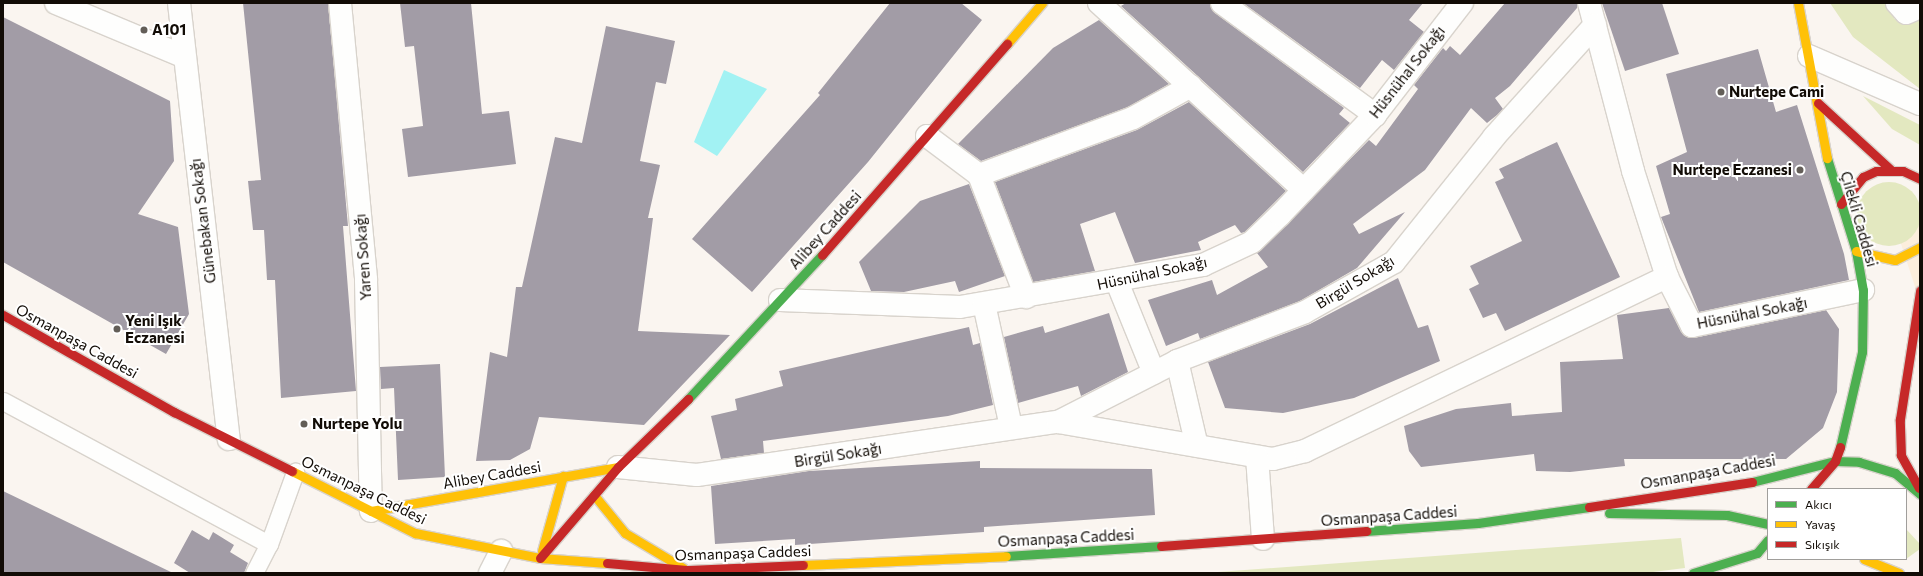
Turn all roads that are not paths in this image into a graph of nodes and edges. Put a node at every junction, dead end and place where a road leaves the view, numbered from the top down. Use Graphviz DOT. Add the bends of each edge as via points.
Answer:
graph roads {
  1 [pos="56,3"];
  2 [pos="179,3"];
  3 [pos="340,3"];
  4 [pos="1042,3"];
  5 [pos="1099,3"];
  6 [pos="1222,3"];
  7 [pos="1462,3"];
  8 [pos="1589,3"];
  9 [pos="1798,3"];
  10 [pos="1897,3"];
  11 [pos="1920,7"];
  12 [pos="1594,25"];
  13 [pos="183,56"];
  14 [pos="1809,56"];
  15 [pos="1191,86"];
  16 [pos="1818,103"];
  17 [pos="1920,104"];
  18 [pos="1375,115"];
  19 [pos="927,136"];
  20 [pos="1890,169"];
  21 [pos="979,175"];
  22 [pos="1918,179"];
  23 [pos="1304,190"];
  24 [pos="1920,193"];
  25 [pos="1841,204"];
  26 [pos="1920,247"];
  27 [pos="1856,251"];
  28 [pos="1666,277"];
  29 [pos="1117,282"];
  30 [pos="1863,290"];
  31 [pos="1920,291"];
  32 [pos="1026,297"];
  33 [pos="780,300"];
  34 [pos="984,304"];
  35 [pos="3,315"];
  36 [pos="1915,352"];
  37 [pos="1177,361"];
  38 [pos="1154,373"];
  39 [pos="3,401"];
  40 [pos="1058,422"];
  41 [pos="1011,427"];
  42 [pos="229,439"];
  43 [pos="1197,446"];
  44 [pos="1257,457"];
  45 [pos="1835,461"];
  46 [pos="618,467"];
  47 [pos="295,472"];
  48 [pos="564,476"];
  49 [pos="1812,488"];
  50 [pos="1920,489"];
  51 [pos="1920,494"];
  52 [pos="594,495"];
  53 [pos="372,511"];
  54 [pos="1538,512"];
  55 [pos="1767,524"];
  56 [pos="1263,538"];
  57 [pos="1767,541"];
  58 [pos="269,544"];
  59 [pos="501,551"];
  60 [pos="540,558"];
  61 [pos="1866,560"];
  62 [pos="687,570"];
  63 [pos="254,573"];
  64 [pos="490,573"];
  65 [pos="1693,573"];
  66 [pos="1899,573"];
  1 -- 13 [label="street"];
  2 -- 13 [label="street, Günebakan Sokağı"];
  3 -- 53 [label="street, Yaren Sokağı" via="366,280"];
  4 -- 19 [label="main road, Alibey Caddesi"];
  5 -- 15 [label="street"];
  6 -- 18 [label="street"];
  7 -- 18 [label="street, Hüsnühal Sokağı"];
  8 -- 12 [label="street, Hüsnühal Sokağı"];
  9 -- 14 [label="main road, Çilekli Caddesi"];
  10 -- 11 [label="street" via="1906,13"];
  12 -- 28 [label="street, Hüsnühal Sokağı" via="1633,171"];
  12 -- 37 [label="street, Birgül Sokağı" via="1494,137 1394,262 1305,312"];
  13 -- 42 [label="street, Günebakan Sokağı"];
  14 -- 16 [label="main road, Çilekli Caddesi"];
  14 -- 17 [label="street"];
  15 -- 21 [label="street" via="1133,118"];
  15 -- 23 [label="street"];
  16 -- 20 [label="main road"];
  16 -- 25 [label="main road, Çilekli Caddesi" via="1824,150"];
  18 -- 23 [label="street, Hüsnühal Sokağı"];
  19 -- 21 [label="street"];
  19 -- 33 [label="main road, Alibey Caddesi"];
  20 -- 22 [label="main road"];
  20 -- 25 [label="main road" via="1863,177"];
  21 -- 32 [label="street"];
  22 -- 24 [label="main road"];
  23 -- 29 [label="street, Hüsnühal Sokağı" via="1252,242 1203,265"];
  25 -- 27 [label="main road, Çilekli Caddesi"];
  26 -- 27 [label="main road" via="1895,260"];
  27 -- 30 [label="main road, Çilekli Caddesi"];
  28 -- 30 [label="street, Hüsnühal Sokağı" via="1692,326"];
  28 -- 44 [label="street, Birgül Sokağı" via="1305,451 1273,459"];
  29 -- 32 [label="street, Hüsnühal Sokağı"];
  29 -- 38 [label="street"];
  30 -- 45 [label="main road, Çilekli Caddesi" via="1862,352"];
  31 -- 36 [label="main road"];
  32 -- 34 [label="street, Hüsnühal Sokağı"];
  33 -- 34 [label="street, Hüsnühal Sokağı" via="960,307"];
  33 -- 46 [label="main road, Alibey Caddesi" via="662,426"];
  34 -- 41 [label="street"];
  35 -- 42 [label="main road, Osmanpaşa Caddesi"];
  36 -- 50 [label="main road" via="1900,419 1901,455"];
  37 -- 38 [label="street, Birgül Sokağı"];
  37 -- 43 [label="street"];
  38 -- 40 [label="street, Birgül Sokağı"];
  39 -- 58 [label="lane"];
  40 -- 41 [label="street, Birgül Sokağı"];
  40 -- 43 [label="street, Birgül Sokağı"];
  41 -- 46 [label="street, Birgül Sokağı" via="697,476"];
  42 -- 47 [label="main road, Osmanpaşa Caddesi"];
  43 -- 44 [label="street, Birgül Sokağı"];
  44 -- 56 [label="street"];
  45 -- 49 [label="main road"];
  45 -- 51 [label="main road, Osmanpaşa Caddesi" via="1859,462 1895,473"];
  45 -- 54 [label="main road, Osmanpaşa Caddesi" via="1739,484"];
  46 -- 48 [label="main road, Alibey Caddesi"];
  46 -- 52 [label="main road, Alibey Caddesi"];
  47 -- 53 [label="main road, Osmanpaşa Caddesi"];
  47 -- 58 [label="lane"];
  48 -- 53 [label="main road, Alibey Caddesi"];
  48 -- 60 [label="main road"];
  52 -- 60 [label="main road, Alibey Caddesi"];
  52 -- 62 [label="main road" via="625,533"];
  53 -- 59 [label="main road, Osmanpaşa Caddesi" via="415,533"];
  54 -- 55 [label="main road, Osmanpaşa Caddesi" via="1727,515"];
  54 -- 56 [label="main road, Osmanpaşa Caddesi" via="1478,523"];
  56 -- 62 [label="main road, Osmanpaşa Caddesi" via="1043,554"];
  57 -- 65 [label="main road" via="1757,552"];
  58 -- 63 [label="lane"];
  59 -- 60 [label="main road, Osmanpaşa Caddesi"];
  59 -- 64 [label="street"];
  60 -- 62 [label="main road, Osmanpaşa Caddesi"];
  61 -- 66 [label="main road"];
}
